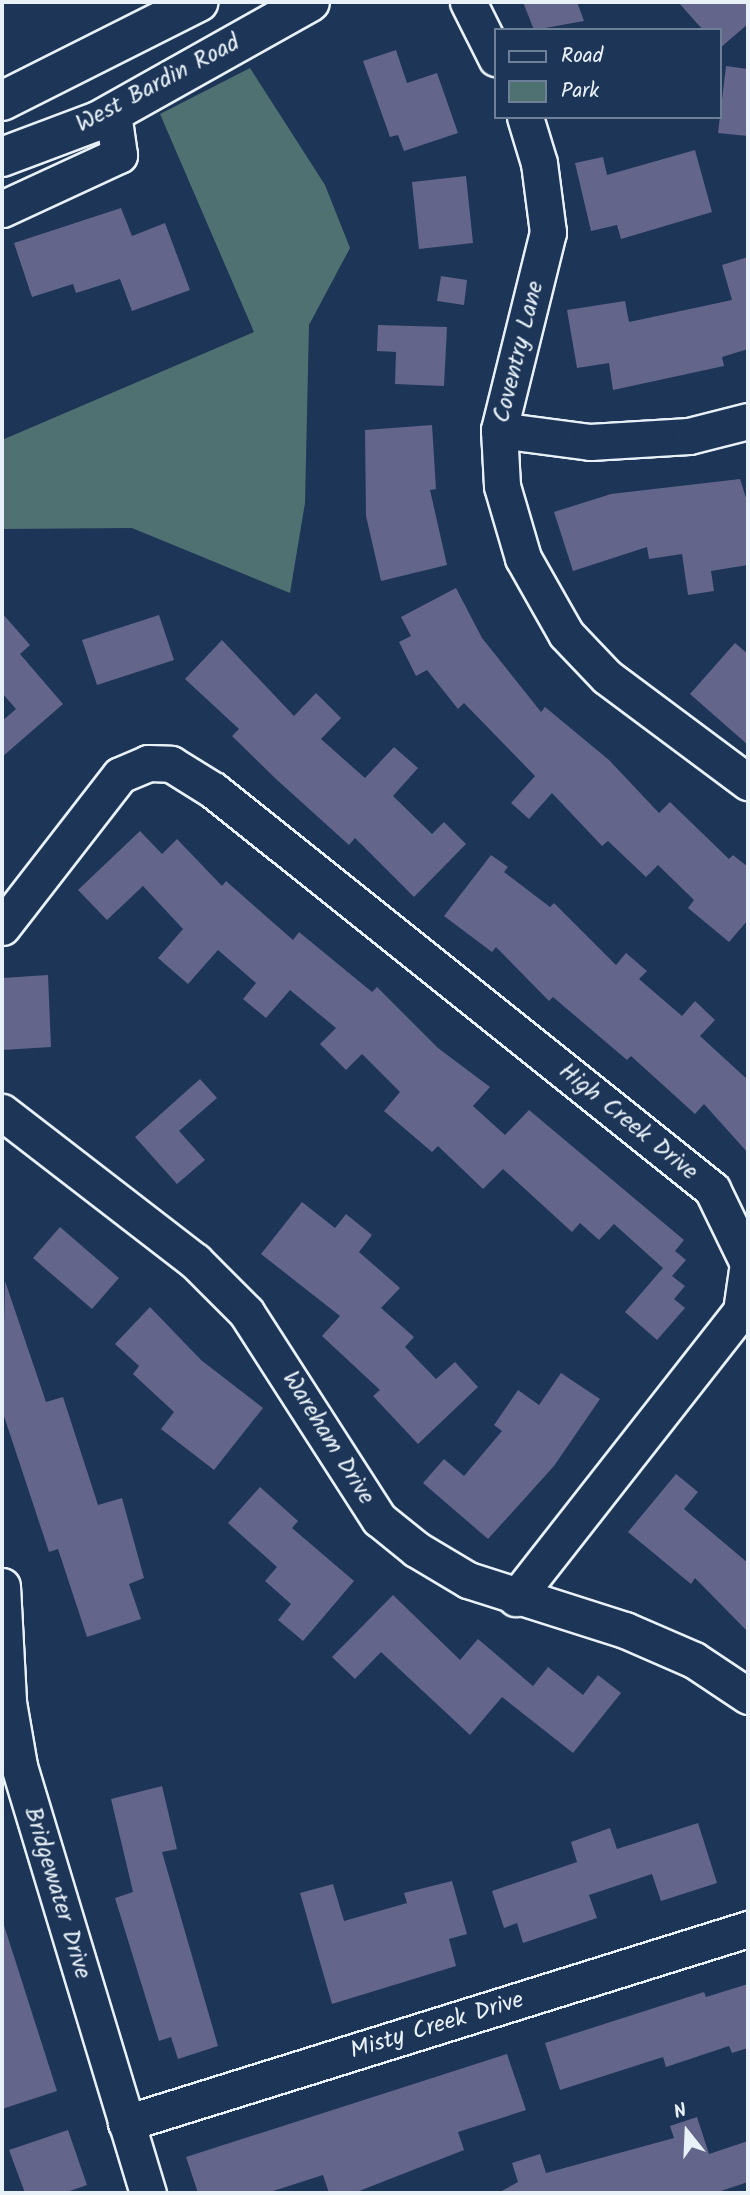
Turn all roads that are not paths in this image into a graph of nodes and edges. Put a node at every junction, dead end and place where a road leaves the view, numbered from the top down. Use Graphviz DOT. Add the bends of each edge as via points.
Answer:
graph roads {
  1 [pos="199,2"];
  2 [pos="310,2"];
  3 [pos="468,2"];
  4 [pos="494,54"];
  5 [pos="2,101"];
  6 [pos="113,113"];
  7 [pos="534,120"];
  8 [pos="2,157"];
  9 [pos="2,209"];
  10 [pos="748,421"];
  11 [pos="499,430"];
  12 [pos="748,782"];
  13 [pos="2,928"];
  14 [pos="2,1112"];
  15 [pos="2,1586"];
  16 [pos="516,1598"];
  17 [pos="748,1696"];
  18 [pos="748,1929"];
  19 [pos="126,2123"];
  20 [pos="148,2193"];
  1 -- 5 [label="main road"];
  2 -- 6 [label="main road, West Bardin Road"];
  3 -- 4 [label="street"];
  6 -- 8 [label="main road, West Bardin Road"];
  6 -- 9 [label="street" via="119,155"];
  7 -- 11 [label="street, Coventry Lane" via="548,232"];
  10 -- 11 [label="street" via="689,436 590,442"];
  11 -- 12 [label="street, Coventry Lane" via="502,486 523,558 566,634 607,677"];
  13 -- 16 [label="street, High Creek Drive" via="120,775 148,763 171,764 213,790 712,1189 729,1212 748,1263 741,1311"];
  14 -- 16 [label="street, Wareham Drive" via="195,1261 246,1312 379,1519 468,1580"];
  15 -- 19 [label="street, Bridgewater Drive" via="8,1702 19,1766"];
  16 -- 17 [label="street, Wareham Drive" via="625,1630 694,1660"];
  18 -- 19 [label="street, Misty Creek Drive"];
  19 -- 20 [label="street, Bridgewater Drive"];
}
